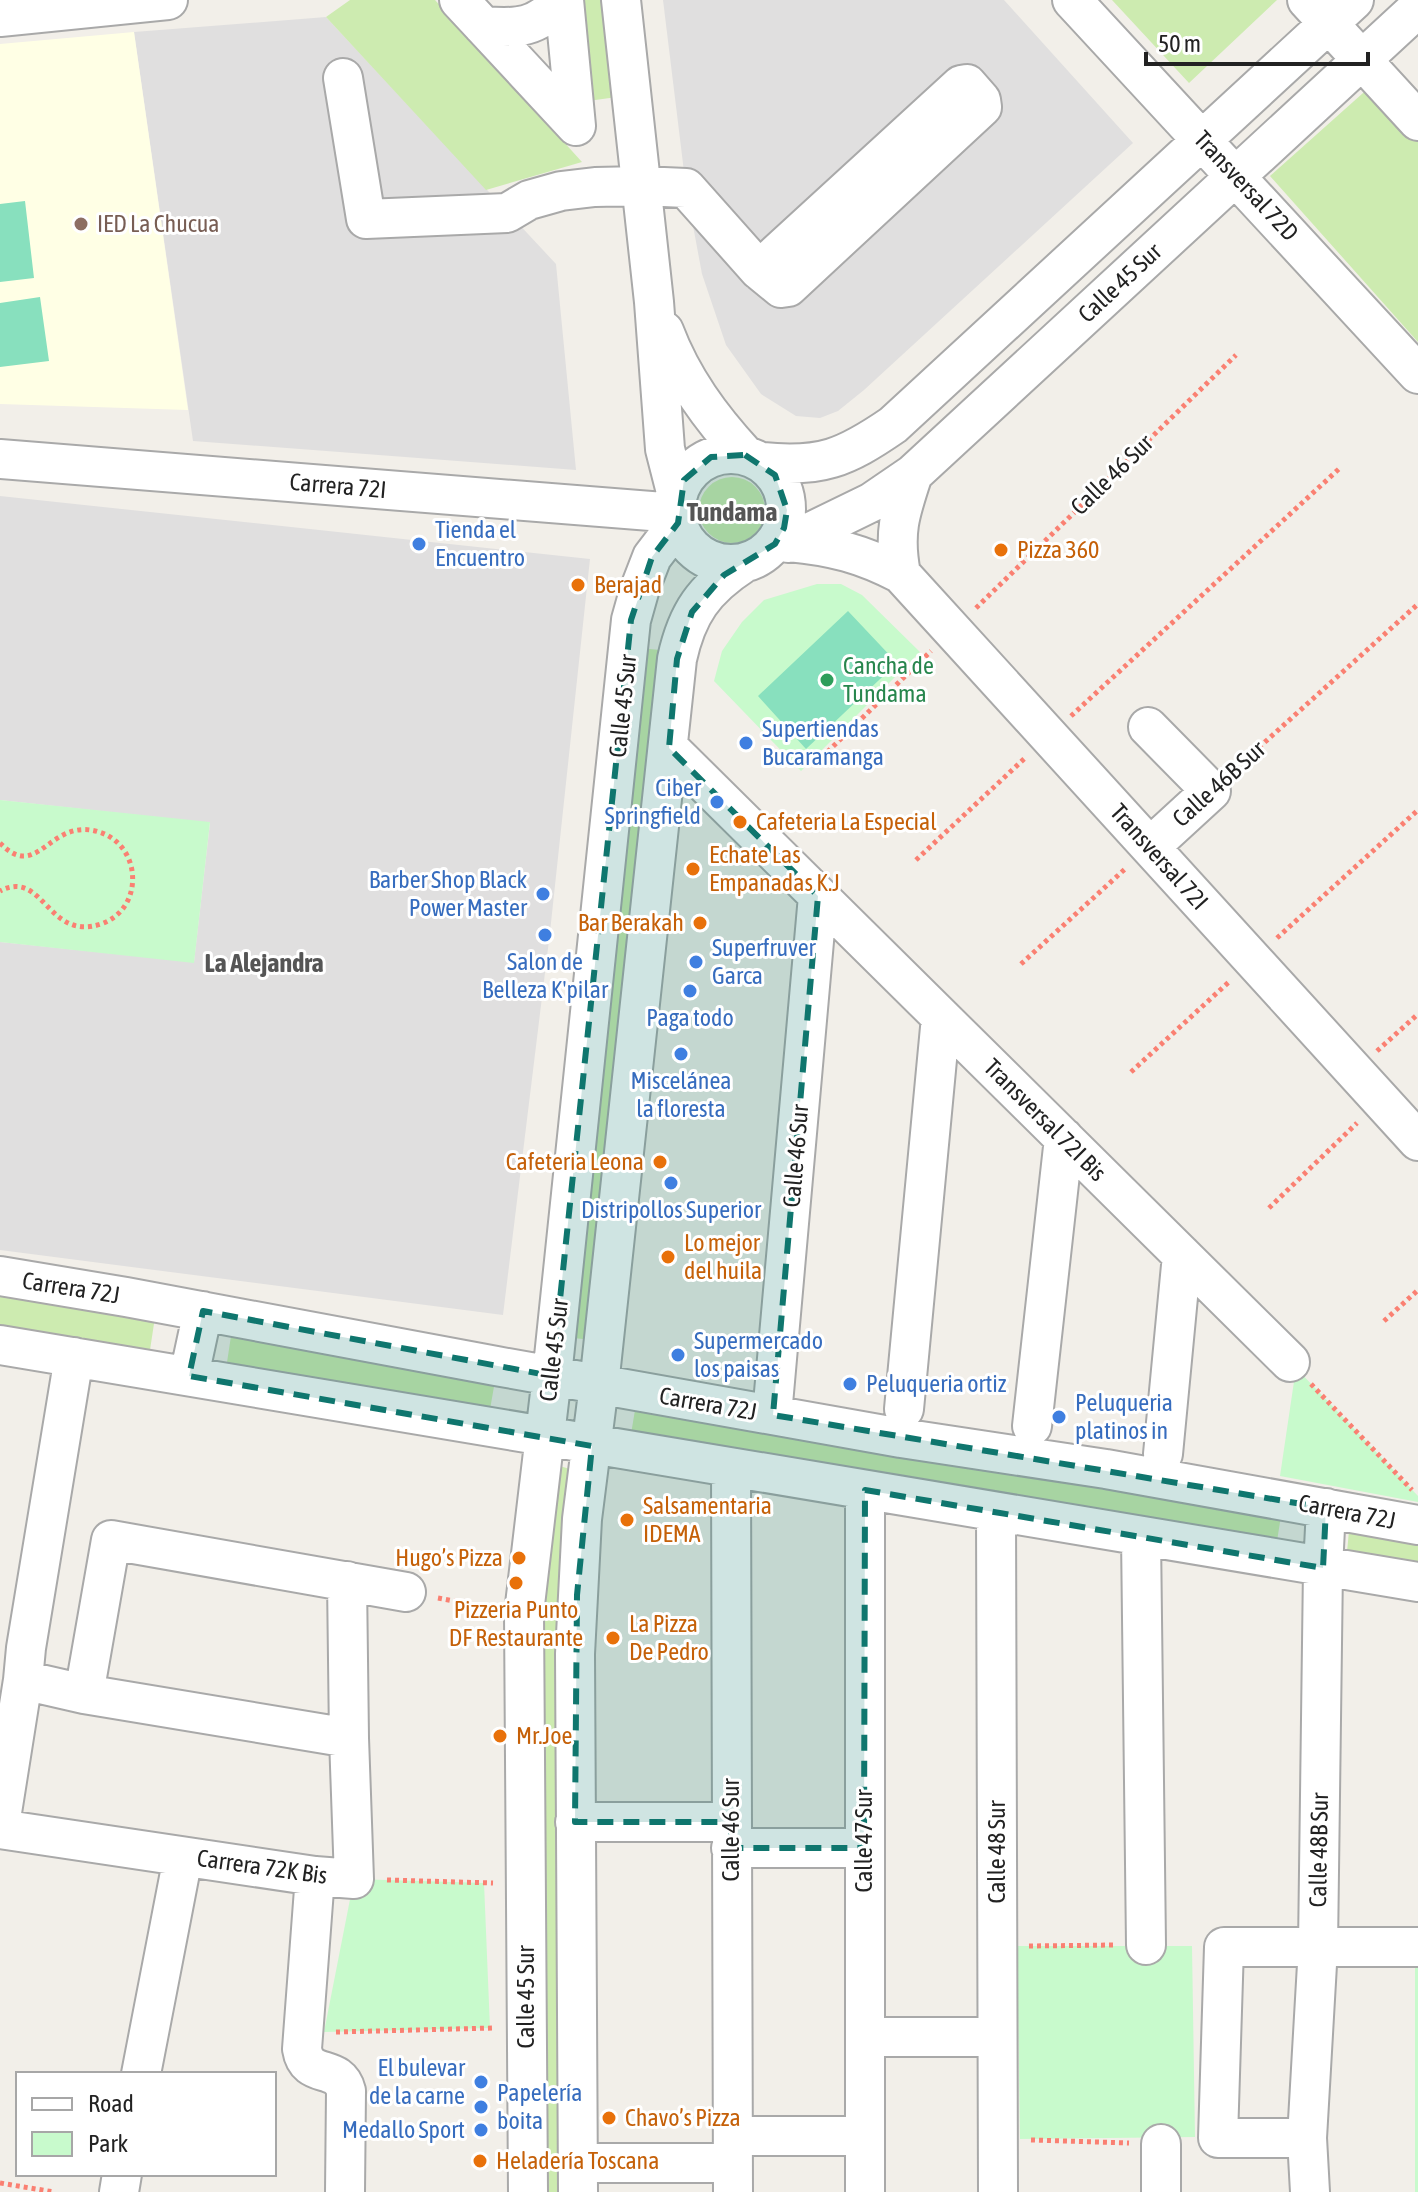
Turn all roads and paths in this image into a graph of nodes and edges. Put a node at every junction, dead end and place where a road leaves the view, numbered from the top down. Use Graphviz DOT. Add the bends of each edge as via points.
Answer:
graph roads {
  1 [pos="168,0"];
  2 [pos="563,0"];
  3 [pos="621,0"];
  4 [pos="1072,0"];
  5 [pos="1330,8"];
  6 [pos="1418,8"];
  7 [pos="471,13"];
  8 [pos="0,17"];
  9 [pos="1362,59"];
  10 [pos="343,78"];
  11 [pos="1418,121"];
  12 [pos="1203,140"];
  13 [pos="1236,176"];
  14 [pos="641,186"];
  15 [pos="759,270"];
  16 [pos="654,302"];
  17 [pos="1236,355"];
  18 [pos="1418,374"];
  19 [pos="0,459"];
  20 [pos="753,459"];
  21 [pos="1341,467"];
  22 [pos="913,474"];
  23 [pos="677,511"];
  24 [pos="764,554"];
  25 [pos="901,574"];
  26 [pos="1418,604"];
  27 [pos="952,630"];
  28 [pos="1148,727"];
  29 [pos="1049,736"];
  30 [pos="669,748"];
  31 [pos="816,763"];
  32 [pos="1211,791"];
  33 [pos="0,843"];
  34 [pos="1150,847"];
  35 [pos="916,860"];
  36 [pos="0,891"];
  37 [pos="818,896"];
  38 [pos="1021,964"];
  39 [pos="1418,1014"];
  40 [pos="941,1017"];
  41 [pos="1355,1071"];
  42 [pos="1381,1100"];
  43 [pos="1064,1138"];
  44 [pos="1418,1141"];
  45 [pos="1269,1208"];
  46 [pos="1182,1255"];
  47 [pos="0,1276"];
  48 [pos="1418,1290"];
  49 [pos="203,1311"];
  50 [pos="1384,1321"];
  51 [pos="0,1345"];
  52 [pos="74,1357"];
  53 [pos="1290,1362"];
  54 [pos="189,1376"];
  55 [pos="552,1376"];
  56 [pos="599,1385"];
  57 [pos="904,1409"];
  58 [pos="772,1415"];
  59 [pos="1032,1426"];
  60 [pos="543,1437"];
  61 [pos="592,1446"];
  62 [pos="1163,1454"];
  63 [pos="731,1468"];
  64 [pos="865,1490"];
  65 [pos="1418,1496"];
  66 [pos="1326,1508"];
  67 [pos="996,1512"];
  68 [pos="1418,1525"];
  69 [pos="1141,1536"];
  70 [pos="1323,1568"];
  71 [pos="347,1581"];
  72 [pos="1418,1582"];
  73 [pos="406,1592"];
  74 [pos="524,1613"];
  75 [pos="16,1658"];
  76 [pos="84,1694"];
  77 [pos="349,1738"];
  78 [pos="575,1822"];
  79 [pos="0,1827"];
  80 [pos="731,1835"];
  81 [pos="864,1848"];
  82 [pos="183,1857"];
  83 [pos="315,1876"];
  84 [pos="354,1879"];
  85 [pos="525,1884"];
  86 [pos="1146,1945"];
  87 [pos="1318,1947"];
  88 [pos="1418,1947"];
  89 [pos="527,2027"];
  90 [pos="304,2033"];
  91 [pos="865,2037"];
  92 [pos="997,2037"];
  93 [pos="141,2072"];
  94 [pos="865,2136"];
  95 [pos="1307,2138"];
  96 [pos="998,2139"];
  97 [pos="1161,2144"];
  98 [pos="733,2164"];
  99 [pos="578,2178"];
  100 [pos="0,2183"];
  101 [pos="54,2192"];
  102 [pos="345,2192"];
  103 [pos="528,2192"];
  104 [pos="865,2192"];
  105 [pos="998,2192"];
  106 [pos="1161,2192"];
  107 [pos="1310,2192"];
  1 -- 8 [label="street"];
  2 -- 7 [label="street" via="541,20 524,26"];
  2 -- 7 [label="street" via="576,126"];
  3 -- 14 [label="street"];
  4 -- 12 [label="street, Transversal 72D"];
  5 -- 9 [label="street"];
  5 -- 12 [label="street, Calle 45 Sur"];
  6 -- 9 [label="street, Calle 45 Sur"];
  9 -- 11 [label="street"];
  9 -- 13 [label="street, Calle 45 Sur"];
  10 -- 14 [label="street" via="366,219 507,213 561,191"];
  12 -- 13 [label="street, Transversal 72D"];
  12 -- 20 [label="street, Calle 45 Sur" via="893,425 863,445 819,462 796,465"];
  13 -- 18 [label="street, Transversal 72D"];
  13 -- 22 [label="street, Calle 45 Sur"];
  14 -- 15 [label="street" via="686,188"];
  14 -- 16 [label="street"];
  15 -- 15 [label="street" via="961,85 967,84 981,100 982,107 788,287 781,288"];
  16 -- 20 [label="street" via="699,400"];
  16 -- 23 [label="street" via="665,449"];
  17 -- 27 [label="path, Calle 46 Sur"];
  19 -- 23 [label="street, Carrera 72I"];
  20 -- 23 [label="street" via="728,453 703,461 684,480"];
  20 -- 24 [label="street" via="775,475 787,510 784,528"];
  21 -- 29 [label="path"];
  22 -- 24 [label="street, Calle 45 Sur" via="872,502"];
  22 -- 25 [label="street" via="896,536"];
  23 -- 24 [label="street" via="685,539 711,560 727,564"];
  23 -- 55 [label="street, Calle 45 Sur" via="652,557 631,620"];
  24 -- 25 [label="street, Transversal 72I" via="851,552"];
  24 -- 30 [label="street, Calle 45 Sur" via="724,575 692,612 677,659"];
  25 -- 27 [label="street, Transversal 72I"];
  26 -- 32 [label="path, Calle 46B Sur"];
  27 -- 29 [label="street, Transversal 72I"];
  27 -- 31 [label="path, Calle 46 Sur"];
  28 -- 32 [label="street"];
  29 -- 34 [label="street, Transversal 72I"];
  29 -- 35 [label="path"];
  30 -- 37 [label="street, Transversal 72I Bis"];
  30 -- 56 [label="street, Calle 45 Sur"];
  32 -- 34 [label="street, Calle 46B Sur"];
  33 -- 36 [label="path" via="21,856 36,854 62,835 93,830 121,846 133,875 125,906 114,917 85,927 56,916 21,886"];
  34 -- 38 [label="path"];
  34 -- 41 [label="street, Transversal 72I"];
  37 -- 40 [label="street, Transversal 72I Bis"];
  37 -- 58 [label="street, Calle 46 Sur"];
  39 -- 41 [label="path"];
  40 -- 43 [label="street, Transversal 72I Bis"];
  40 -- 57 [label="street"];
  41 -- 42 [label="street, Transversal 72I"];
  42 -- 44 [label="street, Transversal 72I"];
  42 -- 45 [label="path"];
  43 -- 46 [label="street, Transversal 72I Bis"];
  43 -- 59 [label="street"];
  46 -- 53 [label="street, Transversal 72I Bis"];
  46 -- 62 [label="street"];
  47 -- 49 [label="street, Carrera 72J"];
  48 -- 50 [label="path"];
  49 -- 54 [label="street"];
  49 -- 55 [label="street, Carrera 72J"];
  51 -- 52 [label="street"];
  52 -- 54 [label="street"];
  52 -- 75 [label="street"];
  53 -- 65 [label="path"];
  54 -- 60 [label="street"];
  55 -- 56 [label="street, Carrera 72J"];
  55 -- 60 [label="street, Calle 45 Sur"];
  56 -- 58 [label="street, Carrera 72J"];
  56 -- 61 [label="street, Calle 45 Sur"];
  58 -- 66 [label="street, Carrera 72J"];
  60 -- 61 [label="street"];
  60 -- 74 [label="street, Calle 45 Sur"];
  61 -- 63 [label="street"];
  61 -- 78 [label="street, Calle 45 Sur" via="577,1595"];
  63 -- 64 [label="street"];
  63 -- 80 [label="street, Calle 46 Sur"];
  64 -- 67 [label="street"];
  64 -- 81 [label="street, Calle 47 Sur"];
  66 -- 68 [label="street, Carrera 72J"];
  66 -- 70 [label="street, Calle 48B Sur"];
  67 -- 69 [label="street"];
  67 -- 92 [label="street, Calle 48 Sur"];
  69 -- 70 [label="street"];
  69 -- 86 [label="street"];
  70 -- 72 [label="street"];
  70 -- 87 [label="street, Calle 48B Sur"];
  71 -- 73 [label="street"];
  71 -- 76 [label="street" via="111,1540"];
  71 -- 77 [label="street"];
  73 -- 74 [label="path"];
  74 -- 85 [label="street, Calle 45 Sur"];
  75 -- 76 [label="street"];
  75 -- 79 [label="street"];
  76 -- 77 [label="street"];
  77 -- 84 [label="street"];
  78 -- 80 [label="street"];
  78 -- 99 [label="street, Calle 45 Sur"];
  79 -- 82 [label="street, Carrera 72K Bis"];
  80 -- 81 [label="street"];
  80 -- 98 [label="street, Calle 46 Sur"];
  81 -- 91 [label="street, Calle 47 Sur"];
  82 -- 83 [label="street, Carrera 72K Bis"];
  82 -- 93 [label="street"];
  83 -- 84 [label="street, Carrera 72K Bis"];
  83 -- 90 [label="street"];
  84 -- 85 [label="path, Carrera 72K Bis"];
  85 -- 89 [label="street, Calle 45 Sur"];
  87 -- 88 [label="street"];
  87 -- 95 [label="street, Calle 48B Sur"];
  87 -- 95 [label="street" via="1224,1947 1218,2138"];
  89 -- 90 [label="path"];
  89 -- 103 [label="street, Calle 45 Sur"];
  90 -- 102 [label="street" via="307,2064 344,2082"];
  91 -- 92 [label="street"];
  91 -- 94 [label="street, Calle 47 Sur"];
  92 -- 96 [label="street, Calle 48 Sur"];
  94 -- 98 [label="street"];
  94 -- 104 [label="street, Calle 47 Sur"];
  95 -- 107 [label="street, Calle 48B Sur"];
  96 -- 97 [label="path"];
  96 -- 105 [label="street, Calle 48 Sur"];
  97 -- 106 [label="street"];
  98 -- 99 [label="street"];
  100 -- 101 [label="path"];
}
